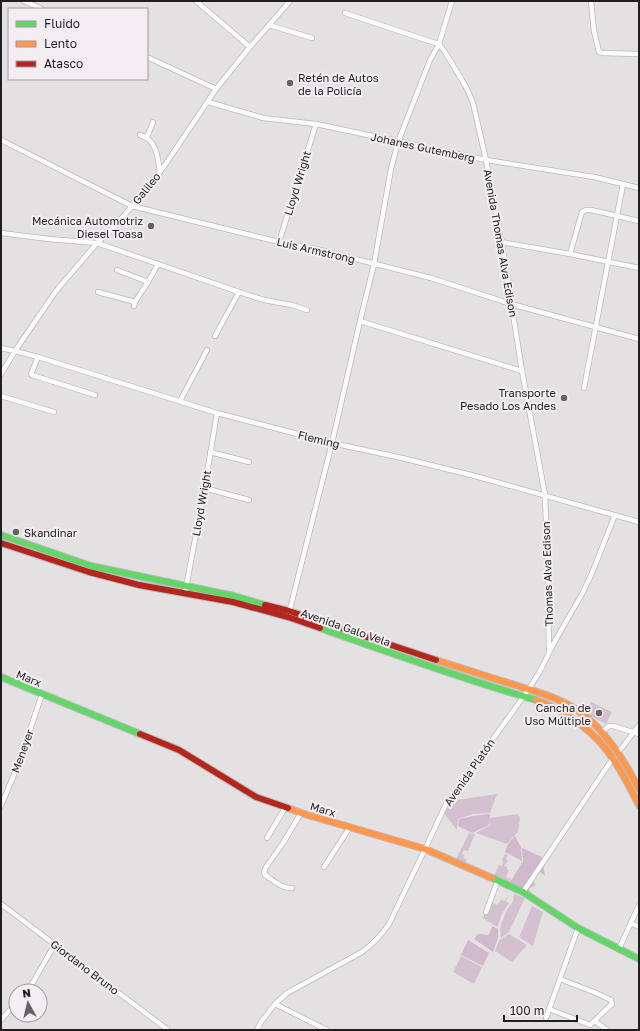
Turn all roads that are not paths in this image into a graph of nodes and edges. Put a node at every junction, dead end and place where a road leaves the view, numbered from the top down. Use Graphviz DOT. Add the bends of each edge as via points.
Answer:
graph roads {
  1 [pos="24,1"];
  2 [pos="196,1"];
  3 [pos="290,1"];
  4 [pos="452,1"];
  5 [pos="591,1"];
  6 [pos="40,8"];
  7 [pos="345,14"];
  8 [pos="269,25"];
  9 [pos="312,38"];
  10 [pos="439,44"];
  11 [pos="250,47"];
  12 [pos="638,54"];
  13 [pos="148,57"];
  14 [pos="216,89"];
  15 [pos="208,102"];
  16 [pos="153,122"];
  17 [pos="316,124"];
  18 [pos="140,135"];
  19 [pos="147,137"];
  20 [pos="1,140"];
  21 [pos="398,142"];
  22 [pos="486,160"];
  23 [pos="160,172"];
  24 [pos="624,184"];
  25 [pos="639,188"];
  26 [pos="132,206"];
  27 [pos="617,216"];
  28 [pos="639,221"];
  29 [pos="1,233"];
  30 [pos="279,242"];
  31 [pos="501,242"];
  32 [pos="97,243"];
  33 [pos="570,254"];
  34 [pos="608,262"];
  35 [pos="158,264"];
  36 [pos="374,264"];
  37 [pos="639,268"];
  38 [pos="116,270"];
  39 [pos="148,282"];
  40 [pos="98,292"];
  41 [pos="239,292"];
  42 [pos="512,304"];
  43 [pos="307,310"];
  44 [pos="360,321"];
  45 [pos="596,326"];
  46 [pos="215,336"];
  47 [pos="639,339"];
  48 [pos="1,348"];
  49 [pos="207,350"];
  50 [pos="15,351"];
  51 [pos="38,357"];
  52 [pos="522,371"];
  53 [pos="1,374"];
  54 [pos="584,388"];
  55 [pos="95,395"];
  56 [pos="1,396"];
  57 [pos="180,401"];
  58 [pos="54,412"];
  59 [pos="217,413"];
  60 [pos="332,443"];
  61 [pos="210,452"];
  62 [pos="249,462"];
  63 [pos="204,488"];
  64 [pos="544,495"];
  65 [pos="249,500"];
  66 [pos="615,515"];
  67 [pos="639,522"];
  68 [pos="1,535"];
  69 [pos="15,540"];
  70 [pos="1,543"];
  71 [pos="13,547"];
  72 [pos="91,566"];
  73 [pos="90,572"];
  74 [pos="186,586"];
  75 [pos="185,593"];
  76 [pos="289,614"];
  77 [pos="549,652"];
  78 [pos="412,653"];
  79 [pos="410,660"];
  80 [pos="1,677"];
  81 [pos="528,690"];
  82 [pos="42,694"];
  83 [pos="524,696"];
  84 [pos="639,725"];
  85 [pos="602,732"];
  86 [pos="634,732"];
  87 [pos="639,734"];
  88 [pos="618,753"];
  89 [pos="613,758"];
  90 [pos="639,789"];
  91 [pos="639,805"];
  92 [pos="1,806"];
  93 [pos="285,808"];
  94 [pos="301,813"];
  95 [pos="350,827"];
  96 [pos="267,838"];
  97 [pos="425,849"];
  98 [pos="324,867"];
  99 [pos="498,880"];
  100 [pos="292,888"];
  101 [pos="523,892"];
  102 [pos="1,904"];
  103 [pos="639,905"];
  104 [pos="486,912"];
  105 [pos="631,924"];
  106 [pos="639,927"];
  107 [pos="578,928"];
  108 [pos="55,944"];
  109 [pos="619,949"];
  110 [pos="639,960"];
  111 [pos="560,979"];
  112 [pos="33,983"];
  113 [pos="275,1004"];
  114 [pos="549,1009"];
  115 [pos="8,1012"];
  116 [pos="546,1018"];
  117 [pos="1,1020"];
  118 [pos="595,1021"];
  119 [pos="168,1030"];
  120 [pos="257,1030"];
  121 [pos="328,1030"];
  122 [pos="608,1030"];
  1 -- 6 [label="street"];
  2 -- 11 [label="street"];
  3 -- 8 [label="street, Galileo"];
  4 -- 10 [label="street"];
  5 -- 12 [label="street" via="594,32 600,52"];
  7 -- 10 [label="street"];
  8 -- 9 [label="street"];
  8 -- 11 [label="street, Galileo"];
  10 -- 21 [label="street" via="430,60"];
  10 -- 22 [label="street, Avenida Thomas Alva Edison" via="471,97"];
  11 -- 14 [label="street, Galileo"];
  13 -- 14 [label="street"];
  14 -- 15 [label="street, Galileo"];
  15 -- 17 [label="street, Johanes Gutemberg" via="263,118"];
  15 -- 23 [label="street, Galileo"];
  16 -- 19 [label="street"];
  17 -- 21 [label="street, Johanes Gutemberg"];
  17 -- 30 [label="street, Lloyd Wright"];
  18 -- 19 [label="street"];
  19 -- 23 [label="street" via="157,152"];
  20 -- 26 [label="street, Luis Armstrong"];
  21 -- 22 [label="street, Johanes Gutemberg"];
  21 -- 36 [label="street"];
  22 -- 24 [label="street, Johanes Gutemberg"];
  22 -- 31 [label="street, Avenida Thomas Alva Edison"];
  23 -- 26 [label="street, Galileo"];
  24 -- 25 [label="street, Johanes Gutemberg"];
  24 -- 27 [label="street"];
  26 -- 30 [label="street, Luis Armstrong"];
  26 -- 32 [label="street, Galileo"];
  27 -- 28 [label="street"];
  27 -- 33 [label="street" via="591,210 582,212"];
  27 -- 34 [label="street"];
  29 -- 32 [label="street"];
  30 -- 36 [label="street, Luis Armstrong"];
  31 -- 33 [label="street"];
  31 -- 42 [label="street, Avenida Thomas Alva Edison"];
  32 -- 35 [label="street"];
  32 -- 50 [label="street, Galileo" via="56,291"];
  33 -- 34 [label="street"];
  34 -- 37 [label="street"];
  34 -- 45 [label="street"];
  35 -- 39 [label="street"];
  35 -- 41 [label="street"];
  36 -- 42 [label="street, Luis Armstrong" via="431,278"];
  36 -- 44 [label="street"];
  38 -- 39 [label="street"];
  39 -- 40 [label="street" via="134,304"];
  41 -- 43 [label="street"];
  41 -- 46 [label="street"];
  42 -- 45 [label="street, Luis Armstrong"];
  42 -- 52 [label="street, Avenida Thomas Alva Edison"];
  44 -- 52 [label="street"];
  44 -- 60 [label="street"];
  45 -- 47 [label="street, Luis Armstrong"];
  45 -- 54 [label="street"];
  48 -- 50 [label="street, Fleming"];
  49 -- 57 [label="street"];
  50 -- 51 [label="street, Fleming"];
  50 -- 53 [label="street, Galileo"];
  51 -- 55 [label="street" via="32,375"];
  51 -- 57 [label="street, Fleming"];
  52 -- 64 [label="street, Avenida Thomas Alva Edison"];
  56 -- 58 [label="street"];
  57 -- 59 [label="street, Fleming"];
  59 -- 60 [label="street, Fleming"];
  59 -- 61 [label="street, Lloyd Wright"];
  60 -- 64 [label="street, Fleming" via="402,458"];
  60 -- 76 [label="street"];
  61 -- 62 [label="street"];
  61 -- 63 [label="street, Lloyd Wright"];
  63 -- 65 [label="street"];
  63 -- 74 [label="street, Lloyd Wright"];
  64 -- 66 [label="street, Fleming"];
  64 -- 77 [label="street, Thomas Alva Edison"];
  66 -- 67 [label="street, Fleming"];
  66 -- 77 [label="street, Avenida Platón" via="582,594"];
  68 -- 69 [label="main road, Avenida Galo Vela"];
  69 -- 71 [label="main road"];
  69 -- 72 [label="main road, Avenida Galo Vela"];
  70 -- 71 [label="main road, Avenida Galo Vela"];
  71 -- 73 [label="main road, Avenida Galo Vela"];
  72 -- 73 [label="main road"];
  72 -- 74 [label="main road, Avenida Galo Vela"];
  73 -- 75 [label="main road, Avenida Galo Vela" via="139,585"];
  74 -- 75 [label="street, Lloyd Wright"];
  74 -- 76 [label="main road, Avenida Galo Vela" via="234,596"];
  75 -- 76 [label="main road, Avenida Galo Vela"];
  76 -- 78 [label="main road, Avenida Galo Vela"];
  76 -- 79 [label="main road, Avenida Galo Vela"];
  77 -- 81 [label="street, Avenida Platón"];
  78 -- 79 [label="main road"];
  78 -- 81 [label="main road, Avenida Galo Vela"];
  79 -- 83 [label="main road, Avenida Galo Vela"];
  80 -- 82 [label="main road, Marx"];
  81 -- 83 [label="street, Avenida Platón"];
  81 -- 85 [label="main road, Avenida Galo Vela" via="550,696 569,706"];
  82 -- 92 [label="street, Meneyer" via="20,760"];
  82 -- 93 [label="main road, Marx" via="179,750 256,797"];
  83 -- 89 [label="main road, Avenida Galo Vela" via="556,708 574,719 598,740"];
  83 -- 97 [label="street, Avenida Platón" via="446,804"];
  84 -- 86 [label="street"];
  85 -- 86 [label="street" via="609,726"];
  85 -- 88 [label="main road, Avenida Galo Vela"];
  86 -- 87 [label="street"];
  86 -- 88 [label="street"];
  88 -- 90 [label="main road, Avenida Galo Vela"];
  89 -- 91 [label="main road, Avenida Galo Vela"];
  89 -- 101 [label="street"];
  93 -- 94 [label="main road, Marx"];
  93 -- 96 [label="street"];
  94 -- 95 [label="main road, Marx"];
  94 -- 100 [label="street" via="264,872 283,888"];
  95 -- 97 [label="main road, Marx"];
  95 -- 98 [label="street"];
  97 -- 99 [label="main road, Marx"];
  97 -- 113 [label="street, Avenida Platón" via="389,924 373,944 288,993"];
  99 -- 101 [label="main road, Marx"];
  99 -- 104 [label="street"];
  101 -- 107 [label="main road, Marx"];
  102 -- 108 [label="street, Giordano Bruno"];
  103 -- 105 [label="street"];
  105 -- 106 [label="street"];
  105 -- 109 [label="street"];
  107 -- 109 [label="main road, Marx"];
  107 -- 111 [label="street"];
  108 -- 112 [label="street"];
  108 -- 119 [label="street, Giordano Bruno"];
  109 -- 110 [label="main road, Marx"];
  111 -- 114 [label="street"];
  111 -- 118 [label="street" via="611,1000 612,1004"];
  113 -- 120 [label="street, Avenida Platón"];
  113 -- 121 [label="street"];
  114 -- 116 [label="street"];
  114 -- 118 [label="street" via="590,1025"];
  115 -- 117 [label="street"];
  118 -- 122 [label="street"];
}
